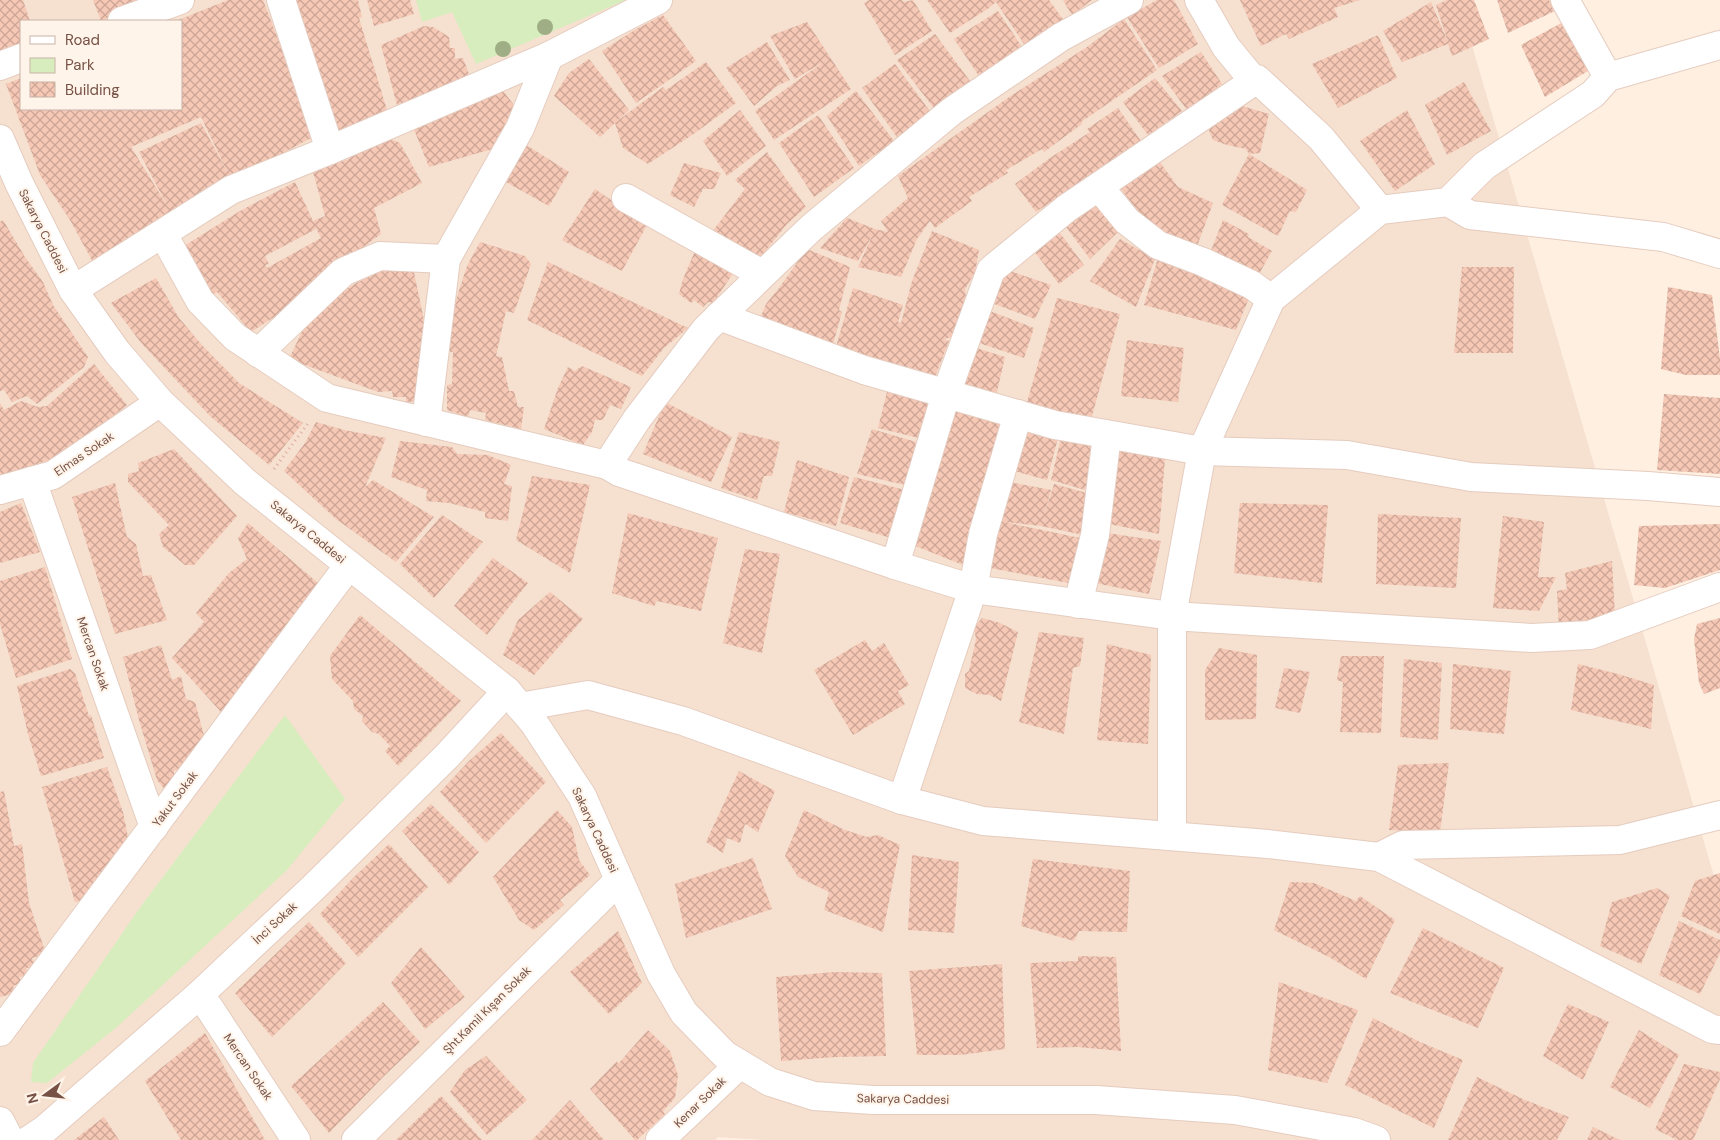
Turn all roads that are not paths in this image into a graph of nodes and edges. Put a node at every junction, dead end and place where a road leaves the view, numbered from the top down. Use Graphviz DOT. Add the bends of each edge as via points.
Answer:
graph roads {
  1 [pos="180,0"];
  2 [pos="280,0"];
  3 [pos="657,0"];
  4 [pos="1129,0"];
  5 [pos="1199,0"];
  6 [pos="1565,0"];
  7 [pos="125,20"];
  8 [pos="1720,45"];
  9 [pos="549,56"];
  10 [pos="20,58"];
  11 [pos="0,66"];
  12 [pos="1608,77"];
  13 [pos="1254,81"];
  14 [pos="0,139"];
  15 [pos="330,150"];
  16 [pos="9,186"];
  17 [pos="1099,186"];
  18 [pos="626,198"];
  19 [pos="1448,202"];
  20 [pos="1380,210"];
  21 [pos="163,234"];
  22 [pos="1720,254"];
  23 [pos="446,259"];
  24 [pos="762,274"];
  25 [pos="73,290"];
  26 [pos="1271,298"];
  27 [pos="719,316"];
  28 [pos="258,353"];
  29 [pos="946,394"];
  30 [pos="160,402"];
  31 [pos="1018,414"];
  32 [pos="426,422"];
  33 [pos="1108,435"];
  34 [pos="1202,451"];
  35 [pos="607,465"];
  36 [pos="32,481"];
  37 [pos="0,490"];
  38 [pos="1720,492"];
  39 [pos="895,565"];
  40 [pos="349,566"];
  41 [pos="1720,587"];
  42 [pos="973,589"];
  43 [pos="1078,604"];
  44 [pos="1172,616"];
  45 [pos="514,699"];
  46 [pos="902,800"];
  47 [pos="1720,815"];
  48 [pos="154,827"];
  49 [pos="1172,836"];
  50 [pos="1379,857"];
  51 [pos="618,880"];
  52 [pos="199,996"];
  53 [pos="1720,1030"];
  54 [pos="0,1032"];
  55 [pos="740,1064"];
  56 [pos="0,1121"];
  57 [pos="10,1140"];
  58 [pos="29,1140"];
  59 [pos="296,1140"];
  60 [pos="356,1140"];
  61 [pos="660,1140"];
  62 [pos="1376,1140"];
  1 -- 7 [label="street"];
  2 -- 15 [label="street"];
  3 -- 9 [label="street"];
  4 -- 24 [label="street" via="1061,37 952,111 811,228"];
  5 -- 13 [label="street" via="1226,47"];
  6 -- 12 [label="street"];
  8 -- 12 [label="street"];
  9 -- 15 [label="street"];
  9 -- 23 [label="street" via="520,128"];
  10 -- 11 [label="street"];
  12 -- 19 [label="street" via="1593,94 1484,166"];
  13 -- 17 [label="street"];
  13 -- 20 [label="street" via="1258,79 1321,138"];
  14 -- 16 [label="street, Sakarya Caddesi"];
  15 -- 21 [label="street" via="231,190"];
  16 -- 25 [label="street, Sakarya Caddesi"];
  17 -- 26 [label="street" via="1128,221 1158,245 1203,262 1252,285"];
  17 -- 29 [label="street" via="991,270"];
  18 -- 24 [label="street"];
  19 -- 20 [label="street"];
  19 -- 22 [label="street" via="1470,215 1663,237"];
  20 -- 26 [label="street"];
  21 -- 25 [label="street"];
  21 -- 28 [label="street" via="200,301 235,337"];
  23 -- 28 [label="street" via="380,256 343,272"];
  23 -- 32 [label="street"];
  24 -- 27 [label="street"];
  25 -- 30 [label="street, Sakarya Caddesi" via="117,352"];
  26 -- 34 [label="street"];
  27 -- 29 [label="street" via="864,370"];
  27 -- 35 [label="street" via="636,419"];
  28 -- 32 [label="street" via="327,398"];
  29 -- 31 [label="street"];
  29 -- 39 [label="street"];
  30 -- 36 [label="street, Elmas Sokak" via="53,475"];
  30 -- 40 [label="street, Sakarya Caddesi" via="257,492"];
  31 -- 33 [label="street" via="1055,426"];
  31 -- 42 [label="street" via="983,534"];
  32 -- 35 [label="street"];
  33 -- 34 [label="street"];
  33 -- 43 [label="street" via="1095,535"];
  34 -- 38 [label="street" via="1347,455 1471,477"];
  34 -- 44 [label="street"];
  35 -- 39 [label="street" via="619,472"];
  36 -- 37 [label="street, Elmas Sokak"];
  36 -- 48 [label="street, Mercan Sokak"];
  39 -- 42 [label="street"];
  40 -- 45 [label="street, Sakarya Caddesi"];
  40 -- 48 [label="street, Yakut Sokak"];
  41 -- 44 [label="street" via="1590,635 1532,638"];
  42 -- 43 [label="street"];
  42 -- 46 [label="street"];
  43 -- 44 [label="street"];
  44 -- 49 [label="street"];
  45 -- 46 [label="street" via="588,695 683,721"];
  45 -- 51 [label="street, Sakarya Caddesi" via="534,723 582,796"];
  45 -- 52 [label="street, İnci Sokak" via="447,756"];
  46 -- 49 [label="street" via="983,822"];
  47 -- 50 [label="street" via="1620,840 1403,844"];
  48 -- 54 [label="street, Yakut Sokak"];
  49 -- 50 [label="street"];
  50 -- 53 [label="street" via="1712,1029"];
  51 -- 55 [label="street, Sakarya Caddesi" via="661,974 684,1013 725,1055"];
  51 -- 60 [label="street, Şht.Kamil Kışan Sokak"];
  52 -- 58 [label="street, İnci Sokak"];
  52 -- 59 [label="street, Mercan Sokak"];
  55 -- 61 [label="street, Kenar Sokak"];
  55 -- 62 [label="street, Sakarya Caddesi" via="770,1082 814,1096 873,1100 1096,1100 1235,1110 1354,1132"];
  56 -- 57 [label="street"];
}
